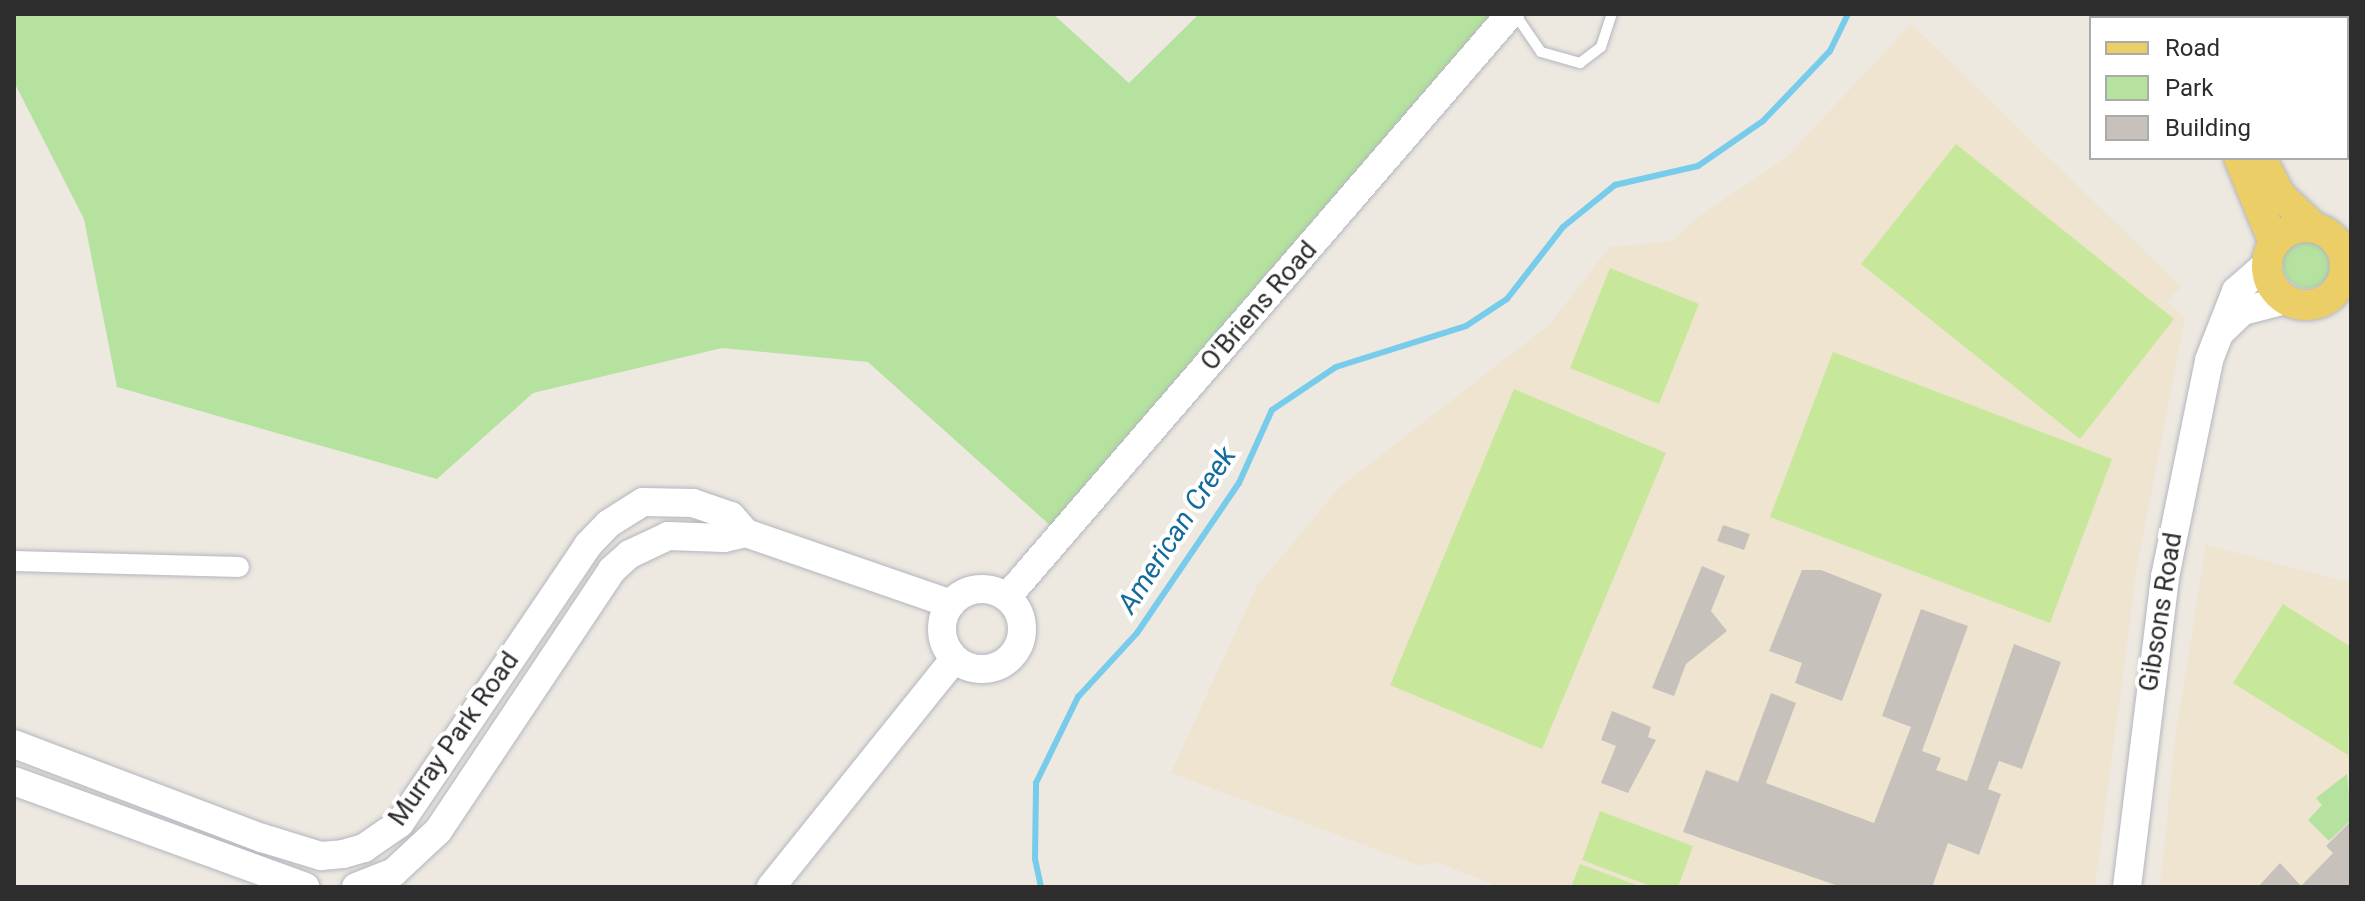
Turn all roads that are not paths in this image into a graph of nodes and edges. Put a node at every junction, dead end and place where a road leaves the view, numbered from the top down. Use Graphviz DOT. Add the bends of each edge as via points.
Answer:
graph roads {
  1 [pos="1512,14"];
  2 [pos="1612,14"];
  3 [pos="2240,160"];
  4 [pos="2262,160"];
  5 [pos="2314,227"];
  6 [pos="2270,254"];
  7 [pos="2348,257"];
  8 [pos="2285,300"];
  9 [pos="2322,303"];
  10 [pos="2351,310"];
  11 [pos="2215,340"];
  12 [pos="746,533"];
  13 [pos="14,561"];
  14 [pos="239,567"];
  15 [pos="1007,597"];
  16 [pos="951,604"];
  17 [pos="954,659"];
  18 [pos="14,744"];
  19 [pos="14,781"];
  20 [pos="321,856"];
  21 [pos="305,887"];
  22 [pos="323,887"];
  23 [pos="356,887"];
  24 [pos="771,887"];
  25 [pos="2127,887"];
  1 -- 2 [label="lane" via="1541,52 1580,63 1601,47"];
  1 -- 15 [label="street, O'Briens Road"];
  3 -- 6 [label="main road"];
  4 -- 5 [label="main road" via="2280,195"];
  5 -- 6 [label="main road" via="2285,233"];
  5 -- 7 [label="main road" via="2335,239"];
  6 -- 8 [label="main road" via="2271,285"];
  6 -- 11 [label="street, Gibsons Road" via="2236,291"];
  7 -- 9 [label="main road" via="2340,286"];
  8 -- 9 [label="main road"];
  8 -- 11 [label="street" via="2243,311"];
  9 -- 10 [label="main road"];
  11 -- 25 [label="street, Gibsons Road" via="2165,577"];
  12 -- 16 [label="street, Murray Park Road"];
  12 -- 20 [label="street, Murray Park Road" via="731,516 659,499 643,502 608,524 568,573 400,823 364,848"];
  12 -- 23 [label="street, Murray Park Road" via="724,538 668,536 630,554 612,570 438,831 394,872"];
  13 -- 14 [label="street"];
  15 -- 16 [label="street" via="978,589"];
  15 -- 17 [label="street" via="1022,626 1015,652 992,668"];
  16 -- 17 [label="street" via="942,637"];
  17 -- 24 [label="street"];
  18 -- 20 [label="street"];
  19 -- 21 [label="street"];
  20 -- 22 [label="street"];
}
